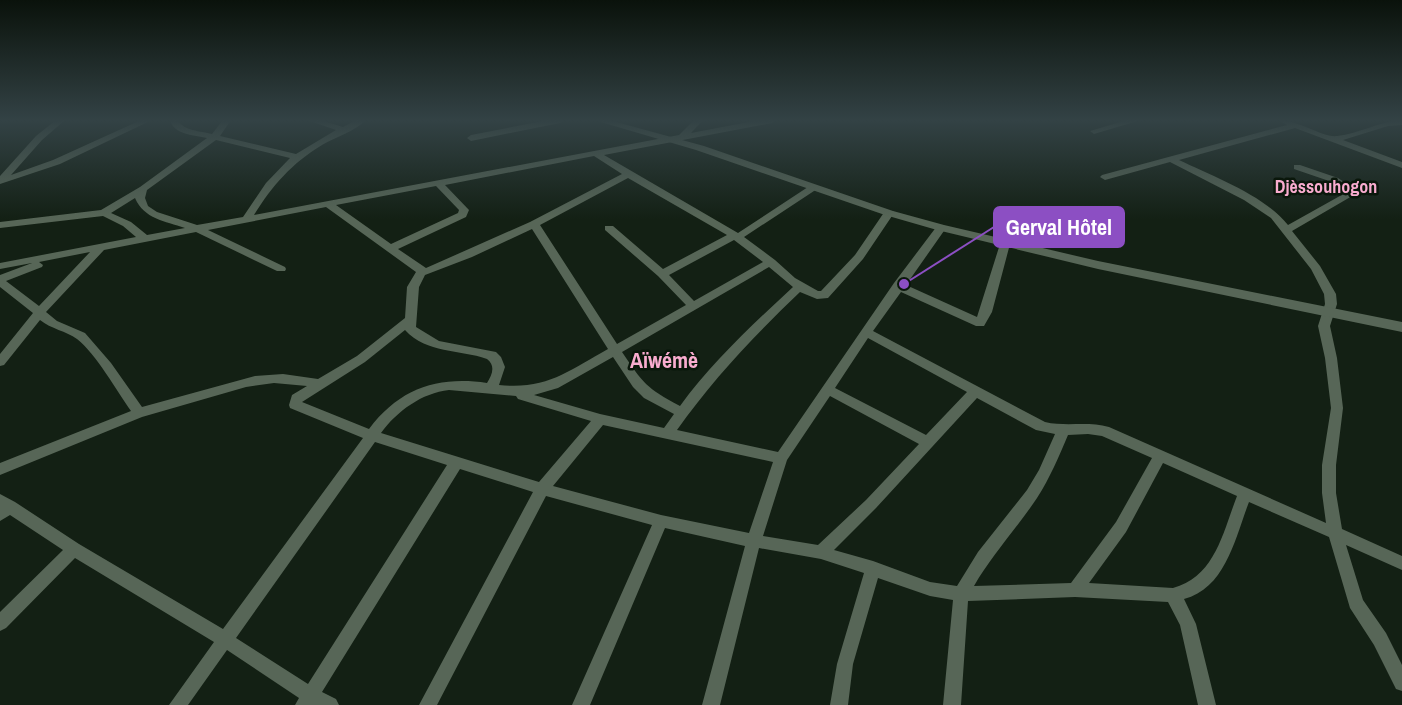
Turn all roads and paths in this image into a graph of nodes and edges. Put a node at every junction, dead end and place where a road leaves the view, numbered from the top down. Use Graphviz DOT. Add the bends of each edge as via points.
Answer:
graph roads {
  1 [pos="26,153"];
  2 [pos="73,153"];
  3 [pos="192,153"];
  4 [pos="280,153"];
  5 [pos="304,153"];
  6 [pos="595,153"];
  7 [pos="712,153"];
  8 [pos="1193,153"];
  9 [pos="1373,153"];
  10 [pos="297,157"];
  11 [pos="1171,159"];
  12 [pos="1400,162"];
  13 [pos="1297,167"];
  14 [pos="628,174"];
  15 [pos="1105,177"];
  16 [pos="1,181"];
  17 [pos="438,183"];
  18 [pos="814,187"];
  19 [pos="143,189"];
  20 [pos="328,204"];
  21 [pos="104,213"];
  22 [pos="889,213"];
  23 [pos="247,218"];
  24 [pos="534,224"];
  25 [pos="0,225"];
  26 [pos="609,228"];
  27 [pos="941,228"];
  28 [pos="198,229"];
  29 [pos="1287,230"];
  30 [pos="736,236"];
  31 [pos="144,238"];
  32 [pos="1005,244"];
  33 [pos="100,247"];
  34 [pos="390,248"];
  35 [pos="74,252"];
  36 [pos="771,262"];
  37 [pos="0,266"];
  38 [pos="281,268"];
  39 [pos="422,271"];
  40 [pos="662,274"];
  41 [pos="0,280"];
  42 [pos="898,286"];
  43 [pos="799,287"];
  44 [pos="692,305"];
  45 [pos="40,312"];
  46 [pos="1329,313"];
  47 [pos="409,321"];
  48 [pos="1402,327"];
  49 [pos="866,332"];
  50 [pos="616,352"];
  51 [pos="0,362"];
  52 [pos="320,384"];
  53 [pos="827,389"];
  54 [pos="490,390"];
  55 [pos="976,391"];
  56 [pos="510,393"];
  57 [pos="681,412"];
  58 [pos="139,413"];
  59 [pos="600,419"];
  60 [pos="1063,431"];
  61 [pos="667,434"];
  62 [pos="372,436"];
  63 [pos="927,442"];
  64 [pos="1161,457"];
  65 [pos="781,458"];
  66 [pos="456,464"];
  67 [pos="0,469"];
  68 [pos="542,489"];
  69 [pos="1245,494"];
  70 [pos="3,507"];
  71 [pos="661,521"];
  72 [pos="1335,534"];
  73 [pos="754,541"];
  74 [pos="74,549"];
  75 [pos="821,552"];
  76 [pos="1402,563"];
  77 [pos="873,568"];
  78 [pos="1075,590"];
  79 [pos="961,594"];
  80 [pos="1173,595"];
  81 [pos="0,623"];
  82 [pos="224,639"];
  83 [pos="1402,683"];
  84 [pos="307,700"];
  85 [pos="178,705"];
  86 [pos="330,705"];
  87 [pos="428,705"];
  88 [pos="581,705"];
  89 [pos="711,705"];
  90 [pos="839,705"];
  91 [pos="952,705"];
  92 [pos="1207,705"];
  1 -- 16 [label="street"];
  2 -- 16 [label="street"];
  3 -- 19 [label="street"];
  4 -- 10 [label="street"];
  5 -- 10 [label="street"];
  6 -- 14 [label="street"];
  6 -- 17 [label="street"];
  7 -- 18 [label="street"];
  8 -- 11 [label="street"];
  9 -- 12 [label="street"];
  10 -- 23 [label="street" via="276,177"];
  11 -- 15 [label="street"];
  11 -- 29 [label="street" via="1247,198 1275,216"];
  13 -- 29 [label="street" via="1335,180 1354,192"];
  14 -- 24 [label="street"];
  14 -- 30 [label="street"];
  17 -- 20 [label="street"];
  17 -- 34 [label="street" via="464,210 462,214"];
  18 -- 22 [label="street"];
  18 -- 30 [label="street"];
  19 -- 21 [label="street"];
  19 -- 28 [label="street" via="140,198 144,207"];
  20 -- 23 [label="street"];
  20 -- 34 [label="street"];
  21 -- 25 [label="street"];
  21 -- 31 [label="street"];
  22 -- 27 [label="street"];
  22 -- 43 [label="street" via="830,291 820,296"];
  23 -- 28 [label="street"];
  24 -- 39 [label="street" via="444,266"];
  24 -- 50 [label="street"];
  26 -- 40 [label="street"];
  27 -- 32 [label="street"];
  27 -- 42 [label="street"];
  28 -- 31 [label="street"];
  28 -- 38 [label="street"];
  29 -- 46 [label="street" via="1325,282 1330,294"];
  30 -- 36 [label="street"];
  30 -- 40 [label="street"];
  31 -- 33 [label="street"];
  32 -- 42 [label="street" via="980,323"];
  32 -- 46 [label="street"];
  33 -- 35 [label="street"];
  33 -- 45 [label="street"];
  34 -- 39 [label="street"];
  35 -- 37 [label="street"];
  35 -- 41 [label="street"];
  36 -- 43 [label="street"];
  36 -- 44 [label="street"];
  39 -- 47 [label="street" via="413,287"];
  40 -- 44 [label="street"];
  41 -- 45 [label="street"];
  42 -- 49 [label="street"];
  43 -- 57 [label="street" via="753,330"];
  44 -- 50 [label="street"];
  45 -- 51 [label="street"];
  45 -- 58 [label="street" via="57,327 81,336"];
  46 -- 48 [label="street"];
  46 -- 72 [label="street" via="1324,326 1336,408 1329,465"];
  47 -- 52 [label="street" via="361,359"];
  47 -- 54 [label="street" via="415,334 428,341 481,351 498,360 498,377"];
  49 -- 53 [label="street"];
  49 -- 55 [label="street"];
  50 -- 56 [label="street" via="554,385 533,392"];
  50 -- 57 [label="street" via="648,395"];
  52 -- 58 [label="street" via="295,378 264,379"];
  52 -- 62 [label="street" via="296,398 295,405"];
  53 -- 63 [label="street"];
  53 -- 65 [label="street"];
  54 -- 56 [label="street"];
  54 -- 62 [label="street" via="446,385 426,392 395,408"];
  55 -- 60 [label="street" via="1041,426"];
  55 -- 63 [label="street"];
  56 -- 59 [label="street"];
  57 -- 61 [label="street"];
  58 -- 67 [label="street"];
  59 -- 61 [label="street"];
  59 -- 68 [label="street"];
  60 -- 64 [label="street" via="1092,428"];
  60 -- 79 [label="street" via="1032,494 983,557"];
  61 -- 65 [label="street"];
  62 -- 66 [label="street"];
  62 -- 82 [label="street"];
  63 -- 75 [label="street"];
  64 -- 69 [label="street"];
  64 -- 78 [label="street" via="1121,527"];
  65 -- 73 [label="street"];
  66 -- 68 [label="street"];
  66 -- 84 [label="street"];
  68 -- 71 [label="street"];
  68 -- 87 [label="street"];
  69 -- 72 [label="street"];
  69 -- 80 [label="street" via="1219,561 1204,581"];
  70 -- 74 [label="street"];
  71 -- 73 [label="street"];
  71 -- 88 [label="street"];
  72 -- 76 [label="street"];
  72 -- 83 [label="street" via="1356,603"];
  73 -- 75 [label="street"];
  73 -- 89 [label="street"];
  74 -- 81 [label="street"];
  74 -- 82 [label="street"];
  75 -- 77 [label="street"];
  77 -- 79 [label="street" via="930,589"];
  77 -- 90 [label="street" via="845,664"];
  78 -- 79 [label="street"];
  78 -- 80 [label="street"];
  79 -- 91 [label="street"];
  80 -- 92 [label="street" via="1188,624"];
  82 -- 84 [label="street"];
  82 -- 85 [label="street"];
  84 -- 86 [label="street"];
}
